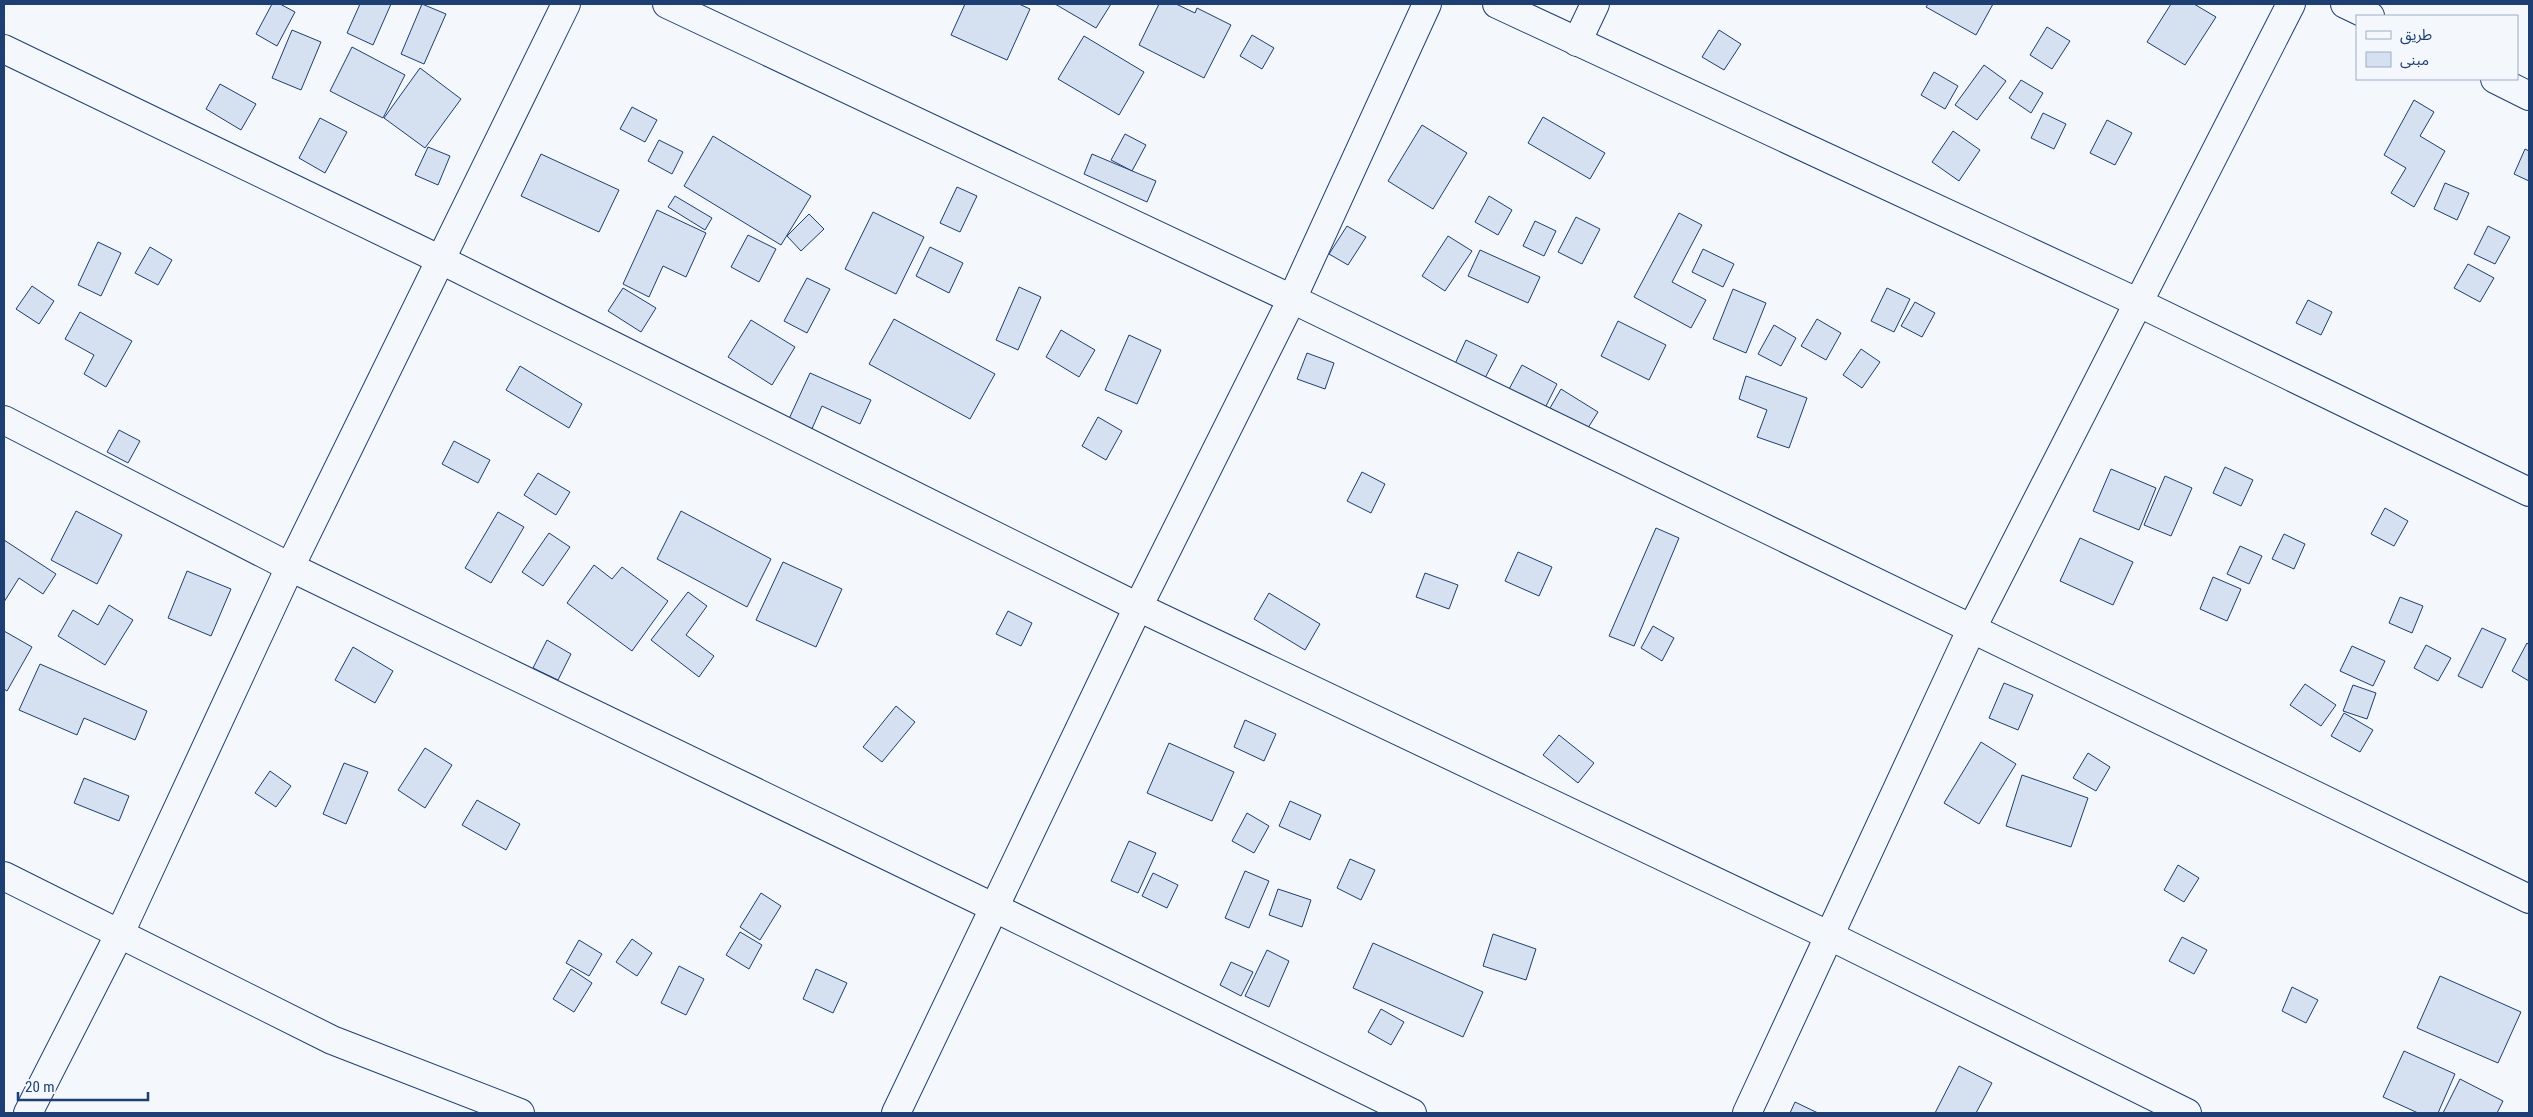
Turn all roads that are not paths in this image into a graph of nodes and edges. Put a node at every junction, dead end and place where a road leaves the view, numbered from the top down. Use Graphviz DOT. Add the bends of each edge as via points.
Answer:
graph roads {
  1 [pos="566,4"];
  2 [pos="667,4"];
  3 [pos="1427,4"];
  4 [pos="1498,4"];
  5 [pos="1595,4"];
  6 [pos="2291,4"];
  7 [pos="2345,4"];
  8 [pos="2368,15"];
  9 [pos="1577,42"];
  10 [pos="4,49"];
  11 [pos="2497,80"];
  12 [pos="2529,96"];
  13 [pos="441,260"];
  14 [pos="1292,299"];
  15 [pos="2137,302"];
  16 [pos="4,420"];
  17 [pos="2529,492"];
  18 [pos="290,567"];
  19 [pos="1138,607"];
  20 [pos="1972,628"];
  21 [pos="4,876"];
  22 [pos="2529,899"];
  23 [pos="995,908"];
  24 [pos="120,933"];
  25 [pos="1828,935"];
  26 [pos="28,1113"];
  27 [pos="520,1113"];
  28 [pos="896,1113"];
  29 [pos="1412,1113"];
  30 [pos="1747,1113"];
  31 [pos="2187,1113"];
  1 -- 13 [label="street"];
  2 -- 14 [label="street"];
  3 -- 14 [label="street"];
  4 -- 9 [label="street"];
  5 -- 9 [label="street"];
  6 -- 15 [label="street"];
  7 -- 8 [label="street"];
  9 -- 15 [label="street"];
  10 -- 13 [label="street"];
  11 -- 12 [label="street"];
  13 -- 18 [label="street"];
  13 -- 19 [label="street"];
  14 -- 19 [label="street"];
  14 -- 20 [label="street"];
  15 -- 17 [label="street"];
  15 -- 20 [label="street"];
  16 -- 18 [label="street"];
  18 -- 23 [label="street"];
  18 -- 24 [label="street"];
  19 -- 23 [label="street"];
  19 -- 25 [label="street"];
  20 -- 22 [label="street"];
  20 -- 25 [label="street"];
  21 -- 24 [label="street"];
  23 -- 28 [label="street"];
  23 -- 29 [label="street"];
  24 -- 26 [label="street"];
  24 -- 27 [label="street" via="332,1040"];
  25 -- 30 [label="street"];
  25 -- 31 [label="street"];
}
